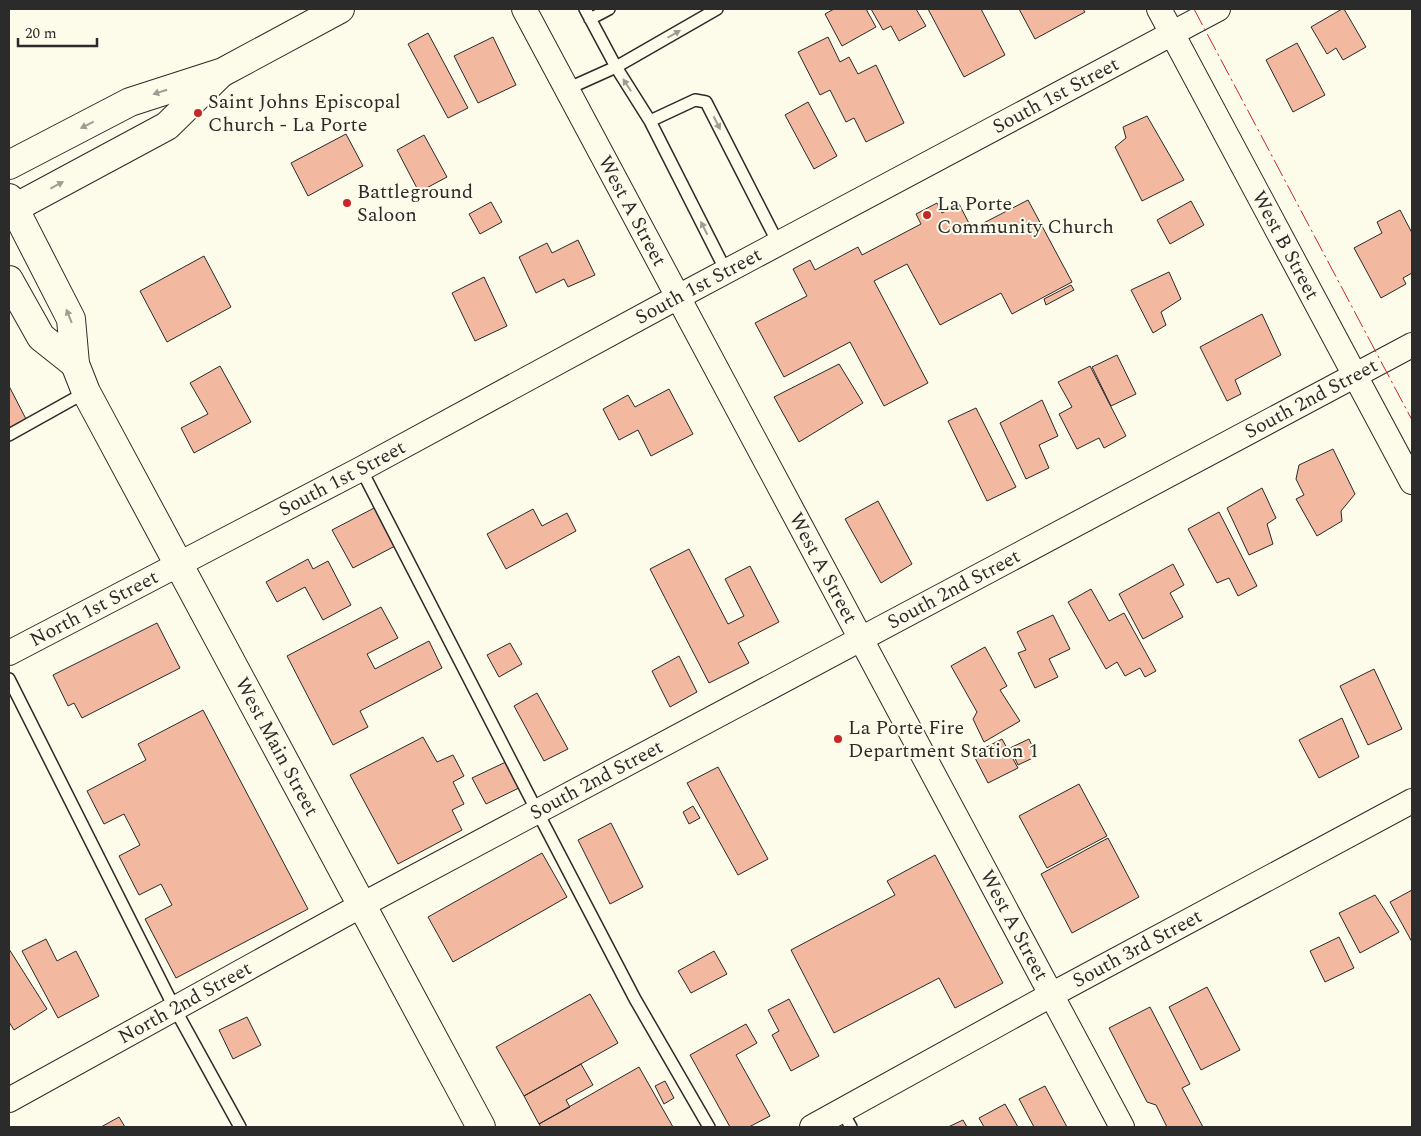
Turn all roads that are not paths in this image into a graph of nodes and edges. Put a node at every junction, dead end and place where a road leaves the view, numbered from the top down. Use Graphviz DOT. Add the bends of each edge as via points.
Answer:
graph roads {
  1 [pos="340,9"];
  2 [pos="524,9"];
  3 [pos="609,9"];
  4 [pos="717,9"];
  5 [pos="1159,9"];
  6 [pos="1218,9"];
  7 [pos="587,14"];
  8 [pos="1172,33"];
  9 [pos="616,67"];
  10 [pos="223,72"];
  11 [pos="567,89"];
  12 [pos="650,121"];
  13 [pos="9,165"];
  14 [pos="11,206"];
  15 [pos="778,243"];
  16 [pos="726,271"];
  17 [pos="9,280"];
  18 [pos="678,297"];
  19 [pos="1412,345"];
  20 [pos="76,364"];
  21 [pos="1355,376"];
  22 [pos="86,392"];
  23 [pos="9,435"];
  24 [pos="361,469"];
  25 [pos="1412,482"];
  26 [pos="180,564"];
  27 [pos="861,639"];
  28 [pos="9,653"];
  29 [pos="9,679"];
  30 [pos="1412,801"];
  31 [pos="538,812"];
  32 [pos="362,905"];
  33 [pos="1051,996"];
  34 [pos="175,1008"];
  35 [pos="9,1100"];
  36 [pos="847,1119"];
  37 [pos="240,1127"];
  38 [pos="481,1127"];
  39 [pos="709,1127"];
  40 [pos="812,1127"];
  41 [pos="1122,1127"];
  1 -- 10 [label="main road"];
  2 -- 11 [label="street, West A Street"];
  3 -- 7 [label="lane"];
  9 -- 4 [label="lane, one-way"];
  5 -- 8 [label="street, West B Street"];
  6 -- 8 [label="street, South 1st Street"];
  7 -- 9 [label="lane"];
  8 -- 15 [label="street, South 1st Street"];
  8 -- 21 [label="street, West B Street"];
  9 -- 11 [label="lane"];
  12 -- 9 [label="lane, one-way"];
  10 -- 13 [label="main road, one-way" via="130,102"];
  14 -- 10 [label="main road, one-way" via="167,126"];
  11 -- 18 [label="street, West A Street"];
  12 -- 15 [label="lane, one-way" via="695,100 706,102"];
  16 -- 12 [label="lane, one-way"];
  20 -- 14 [label="main road, West Main Street, one-way" via="71,319"];
  15 -- 16 [label="street, South 1st Street"];
  16 -- 18 [label="street, South 1st Street"];
  17 -- 20 [label="main road" via="42,337"];
  18 -- 24 [label="street, South 1st Street"];
  18 -- 27 [label="street, West A Street"];
  19 -- 21 [label="street, South 2nd Street"];
  20 -- 22 [label="main road, West Main Street"];
  21 -- 25 [label="street, West B Street"];
  21 -- 27 [label="street, South 2nd Street"];
  22 -- 23 [label="lane"];
  22 -- 26 [label="main road, West Main Street"];
  24 -- 26 [label="street, South 1st Street"];
  24 -- 31 [label="lane"];
  26 -- 28 [label="street, North 1st Street"];
  26 -- 32 [label="main road, West Main Street"];
  27 -- 31 [label="street, South 2nd Street"];
  27 -- 33 [label="street, West A Street"];
  29 -- 34 [label="lane"];
  30 -- 33 [label="street, South 3rd Street"];
  31 -- 32 [label="street, South 2nd Street"];
  31 -- 39 [label="lane" via="635,999"];
  32 -- 34 [label="street, North 2nd Street"];
  32 -- 38 [label="main road, West Main Street"];
  33 -- 36 [label="street, South 3rd Street"];
  33 -- 41 [label="street, West A Street"];
  34 -- 35 [label="street, North 2nd Street"];
  34 -- 37 [label="lane"];
  36 -- 40 [label="street, South 3rd Street"];
}
